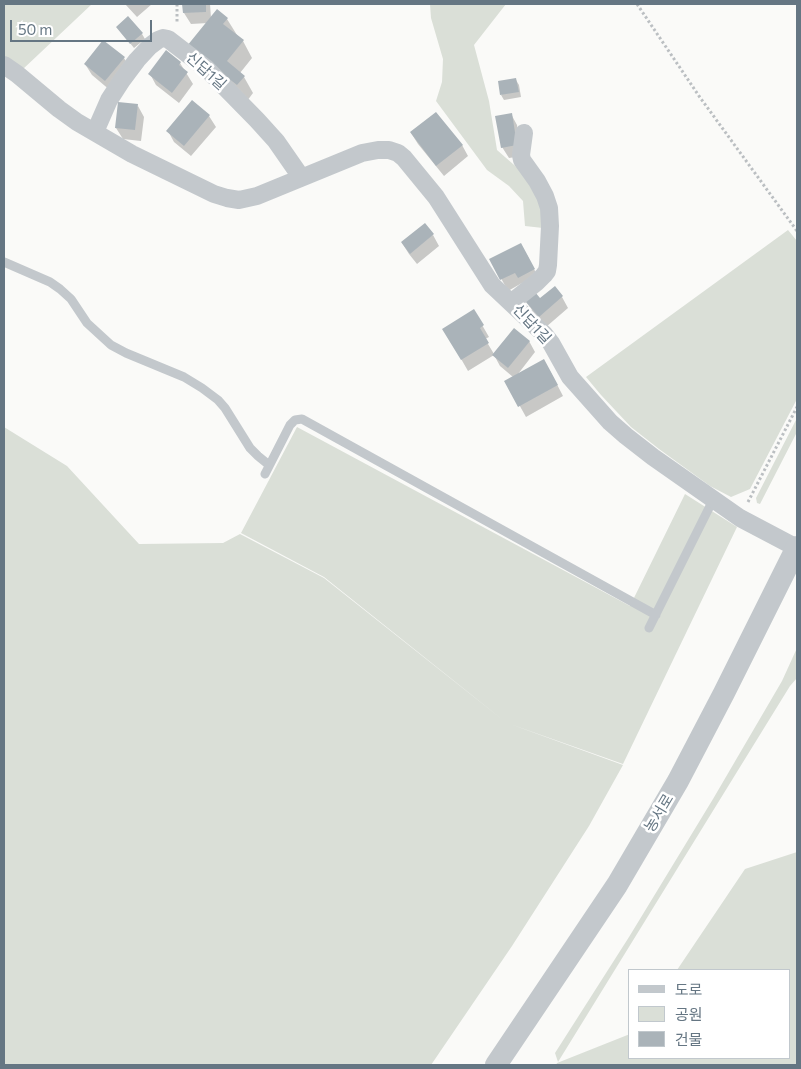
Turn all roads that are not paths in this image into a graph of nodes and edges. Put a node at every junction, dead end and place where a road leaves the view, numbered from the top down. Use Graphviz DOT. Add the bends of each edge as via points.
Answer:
graph roads {
  1 [pos="4,65"];
  2 [pos="95,132"];
  3 [pos="524,133"];
  4 [pos="302,177"];
  5 [pos="4,262"];
  6 [pos="512,302"];
  7 [pos="270,465"];
  8 [pos="265,474"];
  9 [pos="713,500"];
  10 [pos="797,547"];
  11 [pos="656,616"];
  12 [pos="649,628"];
  13 [pos="496,1065"];
  1 -- 2 [label="street, 신답1길" via="59,109"];
  2 -- 4 [label="street, 신답1길" via="132,154 227,198 239,200 257,196"];
  2 -- 4 [label="street, 신답1길" via="109,100 137,60 158,40 168,39 207,69 257,120"];
  3 -- 6 [label="street" via="522,160 546,196 549,208 548,265 537,282"];
  4 -- 6 [label="street, 신답1길" via="362,153 384,150 398,153 436,196 492,285"];
  5 -- 7 [label="lane" via="60,289 71,298 87,323 111,345 184,378 218,400 250,448"];
  6 -- 9 [label="street, 신답1길" via="548,338 570,376 610,422"];
  7 -- 8 [label="lane"];
  7 -- 11 [label="lane" via="292,422 305,420"];
  9 -- 10 [label="street, 신답1길" via="740,518"];
  9 -- 11 [label="lane"];
  10 -- 13 [label="street, 농서로" via="678,781 617,885"];
  11 -- 12 [label="lane"];
}
